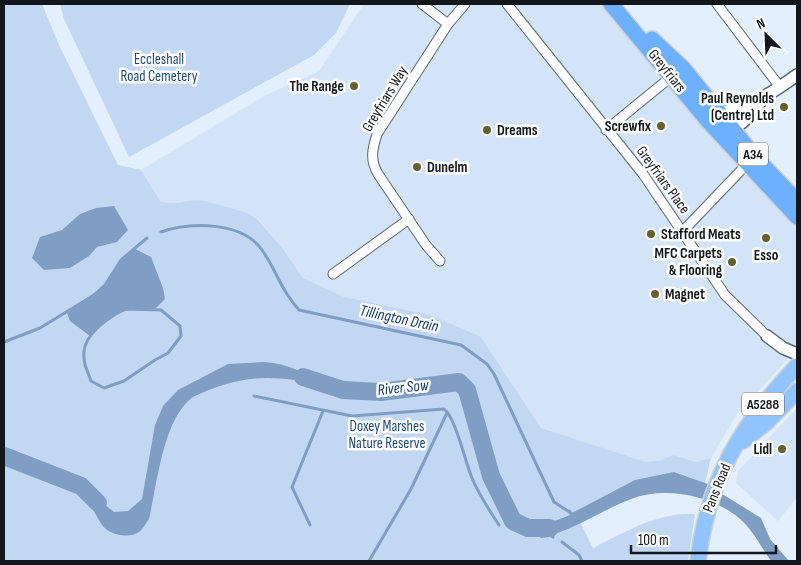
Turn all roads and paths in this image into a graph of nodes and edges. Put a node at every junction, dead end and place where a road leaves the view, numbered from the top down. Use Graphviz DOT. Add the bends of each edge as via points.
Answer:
graph roads {
  1 [pos="422,4"];
  2 [pos="465,4"];
  3 [pos="507,4"];
  4 [pos="611,4"];
  5 [pos="622,4"];
  6 [pos="717,4"];
  7 [pos="448,24"];
  8 [pos="797,75"];
  9 [pos="671,76"];
  10 [pos="780,87"];
  11 [pos="762,99"];
  12 [pos="716,108"];
  13 [pos="606,130"];
  14 [pos="728,134"];
  15 [pos="747,164"];
  16 [pos="797,201"];
  17 [pos="797,217"];
  18 [pos="409,219"];
  19 [pos="682,232"];
  20 [pos="440,260"];
  21 [pos="333,274"];
  22 [pos="767,336"];
  23 [pos="797,354"];
  24 [pos="797,366"];
  25 [pos="797,391"];
  26 [pos="736,447"];
  27 [pos="698,561"];
  1 -- 7 [label="street"];
  2 -- 7 [label="street, Greyfriars Way"];
  3 -- 13 [label="street, Greyfriars Place"];
  4 -- 9 [label="highway, Greyfriars / A34"];
  5 -- 12 [label="highway, Greyfriars / A34"];
  6 -- 10 [label="street"];
  7 -- 18 [label="street, Greyfriars Way" via="377,134 372,154 378,174"];
  8 -- 10 [label="street"];
  9 -- 13 [label="street"];
  9 -- 14 [label="highway, Greyfriars / A34"];
  10 -- 11 [label="street"];
  11 -- 12 [label="street"];
  11 -- 14 [label="street" via="746,120"];
  12 -- 14 [label="highway, A34"];
  13 -- 19 [label="street, Greyfriars Place" via="642,174"];
  14 -- 15 [label="highway, A34"];
  14 -- 16 [label="highway, A34"];
  15 -- 17 [label="highway, A34"];
  15 -- 19 [label="street"];
  18 -- 20 [label="street, Greyfriars Way"];
  18 -- 21 [label="street"];
  19 -- 22 [label="street, Greyfriars Place" via="725,296"];
  22 -- 23 [label="street, Greyfriars Place"];
  24 -- 26 [label="main road, Pans Road / A5288" via="756,412"];
  25 -- 26 [label="main road, Pans Road / A5288" via="767,422"];
  26 -- 27 [label="main road, Pans Road / A5288" via="723,467 707,511"];
}
